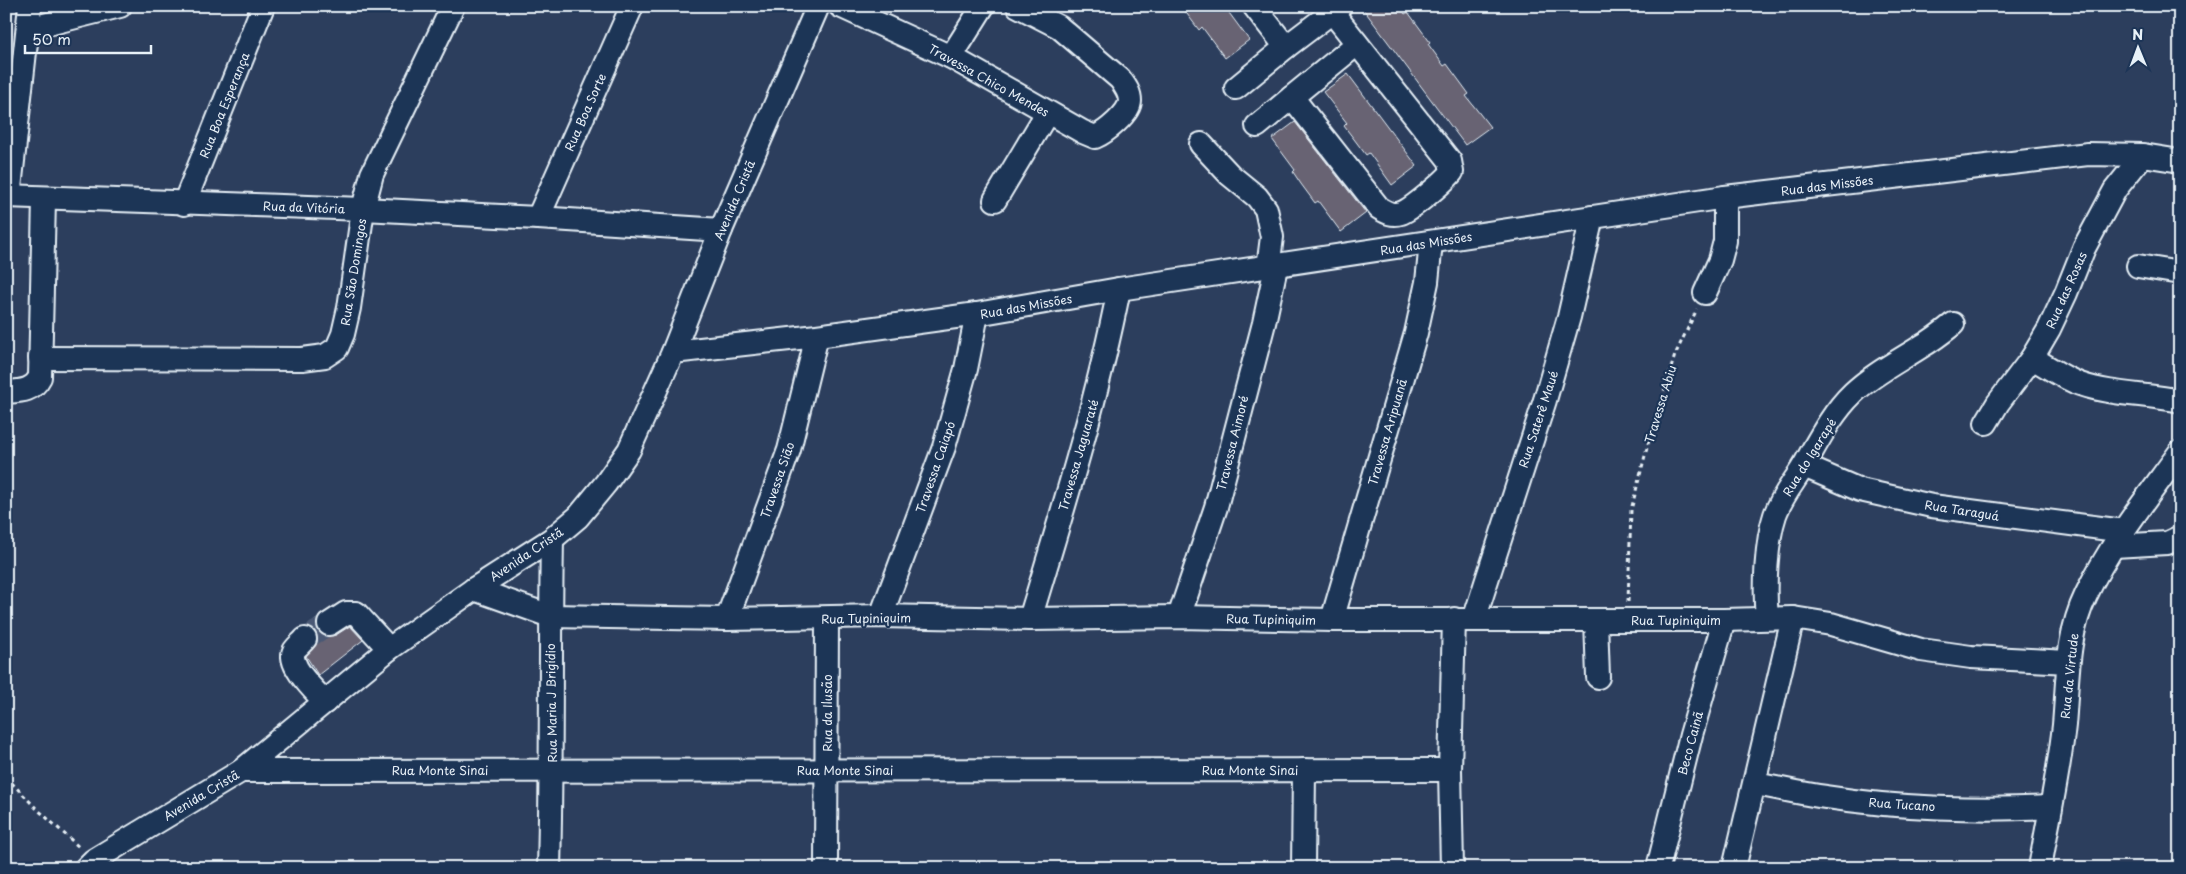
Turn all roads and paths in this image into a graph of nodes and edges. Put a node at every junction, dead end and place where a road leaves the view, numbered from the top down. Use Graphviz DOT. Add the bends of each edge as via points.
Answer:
graph roads {
  1 [pos="30,6"];
  2 [pos="120,6"];
  3 [pos="263,6"];
  4 [pos="453,6"];
  5 [pos="632,6"];
  6 [pos="818,6"];
  7 [pos="840,6"];
  8 [pos="983,6"];
  9 [pos="1018,6"];
  10 [pos="1254,6"];
  11 [pos="1337,9"];
  12 [pos="28,29"];
  13 [pos="1357,44"];
  14 [pos="1286,47"];
  15 [pos="951,57"];
  16 [pos="1236,88"];
  17 [pos="1292,97"];
  18 [pos="1047,113"];
  19 [pos="1257,126"];
  20 [pos="1201,144"];
  21 [pos="2143,154"];
  22 [pos="2180,161"];
  23 [pos="8,196"];
  24 [pos="1725,197"];
  25 [pos="44,199"];
  26 [pos="996,200"];
  27 [pos="184,204"];
  28 [pos="363,209"];
  29 [pos="1592,217"];
  30 [pos="538,218"];
  31 [pos="721,230"];
  32 [pos="1432,242"];
  33 [pos="2138,266"];
  34 [pos="1272,267"];
  35 [pos="2180,273"];
  36 [pos="1119,289"];
  37 [pos="1705,293"];
  38 [pos="977,314"];
  39 [pos="1953,324"];
  40 [pos="816,336"];
  41 [pos="674,352"];
  42 [pos="40,358"];
  43 [pos="2032,358"];
  44 [pos="6,392"];
  45 [pos="2180,401"];
  46 [pos="1986,423"];
  47 [pos="2180,452"];
  48 [pos="1804,466"];
  49 [pos="2180,537"];
  50 [pos="552,539"];
  51 [pos="2119,539"];
  52 [pos="474,590"];
  53 [pos="550,616"];
  54 [pos="881,616"];
  55 [pos="1179,617"];
  56 [pos="1767,617"];
  57 [pos="1793,618"];
  58 [pos="727,619"];
  59 [pos="827,619"];
  60 [pos="1030,619"];
  61 [pos="1332,620"];
  62 [pos="1464,620"];
  63 [pos="1596,620"];
  64 [pos="1628,620"];
  65 [pos="1724,620"];
  66 [pos="329,624"];
  67 [pos="306,640"];
  68 [pos="389,650"];
  69 [pos="2068,662"];
  70 [pos="1598,677"];
  71 [pos="325,702"];
  72 [pos="552,769"];
  73 [pos="241,770"];
  74 [pos="828,770"];
  75 [pos="1304,770"];
  76 [pos="1450,770"];
  77 [pos="6,777"];
  78 [pos="1755,784"];
  79 [pos="2051,807"];
  80 [pos="90,864"];
  81 [pos="549,868"];
  82 [pos="826,868"];
  83 [pos="1303,868"];
  84 [pos="1452,868"];
  85 [pos="1658,868"];
  86 [pos="1734,868"];
  87 [pos="2040,868"];
  1 -- 12 [label="street"];
  2 -- 12 [label="street"];
  3 -- 27 [label="street, Rua Boa Esperança"];
  4 -- 28 [label="street, Rua São Domingos" via="380,156"];
  5 -- 30 [label="street, Rua Boa Sorte"];
  6 -- 31 [label="street, Avenida Cristã"];
  7 -- 15 [label="street, Travessa Chico Mendes"];
  8 -- 15 [label="street"];
  9 -- 18 [label="street, Travessa Chico Mendes" via="1059,27 1120,79 1128,90 1130,102 1126,112 1103,134 1095,137"];
  10 -- 14 [label="street"];
  11 -- 13 [label="street"];
  11 -- 14 [label="street"];
  12 -- 23 [label="street"];
  13 -- 17 [label="street"];
  13 -- 17 [label="street" via="1450,161 1452,172 1445,180 1402,213 1391,214 1379,208"];
  14 -- 16 [label="street"];
  15 -- 18 [label="street, Travessa Chico Mendes"];
  17 -- 19 [label="street"];
  18 -- 26 [label="street"];
  20 -- 34 [label="street, Travessa Aimoré" via="1266,209 1272,237"];
  21 -- 22 [label="street, Rua das Missões"];
  21 -- 24 [label="street, Rua das Missões" via="2088,154"];
  21 -- 43 [label="street, Rua das Rosas" via="2115,190"];
  23 -- 25 [label="street, Rua da Vitória"];
  24 -- 29 [label="street, Rua das Missões"];
  24 -- 37 [label="street" via="1724,241 1720,260"];
  25 -- 27 [label="street, Rua da Vitória"];
  25 -- 42 [label="street"];
  27 -- 28 [label="street, Rua da Vitória"];
  28 -- 30 [label="street, Rua da Vitória"];
  28 -- 42 [label="street, Rua São Domingos" via="343,334 337,348 325,356 302,359"];
  29 -- 32 [label="street, Rua das Missões"];
  29 -- 62 [label="street, Rua Saterê Maué" via="1569,318 1545,400"];
  30 -- 31 [label="street, Rua da Vitória"];
  31 -- 41 [label="street, Avenida Cristã"];
  32 -- 34 [label="street, Rua das Missões"];
  32 -- 61 [label="street, Travessa Aripuanã" via="1416,333"];
  33 -- 35 [label="street"];
  34 -- 36 [label="street, Rua das Missões"];
  34 -- 55 [label="street, Travessa Aimoré" via="1261,332 1216,507"];
  36 -- 38 [label="street, Rua das Missões"];
  36 -- 60 [label="street, Travessa Jaguaraté" via="1078,458"];
  37 -- 64 [label="path, Travessa Abiu" via="1675,354 1631,510"];
  38 -- 40 [label="street, Rua das Missões"];
  38 -- 54 [label="street, Travessa Caiapó" via="966,369 944,447"];
  39 -- 48 [label="street, Rua do Igarapé" via="1853,393 1822,432"];
  40 -- 41 [label="street, Rua das Missões"];
  40 -- 58 [label="street, Travessa Sião" via="789,450"];
  41 -- 50 [label="street, Avenida Cristã" via="629,450 578,516"];
  42 -- 44 [label="street" via="40,377 33,387"];
  43 -- 45 [label="street" via="2079,384 2110,392"];
  43 -- 46 [label="street, Rua das Rosas"];
  47 -- 51 [label="street, Rua da Virtude"];
  48 -- 51 [label="street, Rua Taraguá" via="1860,490"];
  48 -- 56 [label="street, Rua do Igarapé" via="1775,516 1765,596"];
  49 -- 51 [label="street, Rua Taraguá" via="2167,543"];
  50 -- 52 [label="street, Avenida Cristã"];
  50 -- 53 [label="street, Rua Maria J Brigídio"];
  51 -- 69 [label="street, Rua da Virtude" via="2085,596 2073,632"];
  52 -- 53 [label="street, Rua Tupiniquim"];
  52 -- 68 [label="street, Avenida Cristã"];
  53 -- 58 [label="street, Rua Tupiniquim"];
  53 -- 72 [label="street, Rua Maria J Brigídio"];
  54 -- 59 [label="street, Rua Tupiniquim"];
  54 -- 60 [label="street, Rua Tupiniquim"];
  55 -- 60 [label="street, Rua Tupiniquim"];
  55 -- 61 [label="street, Rua Tupiniquim"];
  56 -- 57 [label="street, Rua Tupiniquim"];
  56 -- 65 [label="street, Rua Tupiniquim"];
  57 -- 69 [label="street, Rua Tupiniquim" via="1831,624 1921,650 1971,657"];
  57 -- 78 [label="street"];
  58 -- 59 [label="street, Rua Tupiniquim"];
  59 -- 74 [label="street, Rua da Ilusão"];
  61 -- 62 [label="street, Rua Tupiniquim"];
  62 -- 63 [label="street, Rua Tupiniquim"];
  62 -- 76 [label="street, Rua Saterê Maué"];
  63 -- 64 [label="street, Rua Tupiniquim"];
  63 -- 70 [label="street"];
  64 -- 65 [label="street, Rua Tupiniquim"];
  65 -- 85 [label="street, Beco Cainã"];
  66 -- 68 [label="street" via="346,613 356,613"];
  67 -- 71 [label="street" via="295,649 293,660 297,670"];
  68 -- 71 [label="street, Avenida Cristã"];
  69 -- 79 [label="street, Rua da Virtude" via="2064,725"];
  71 -- 73 [label="street, Avenida Cristã"];
  72 -- 73 [label="street, Rua Monte Sinai"];
  72 -- 74 [label="street, Rua Monte Sinai"];
  72 -- 81 [label="street, Rua Maria J Brigídio"];
  73 -- 80 [label="street, Avenida Cristã"];
  74 -- 75 [label="street, Rua Monte Sinai"];
  74 -- 82 [label="street, Rua da Ilusão"];
  75 -- 76 [label="street, Rua Monte Sinai"];
  75 -- 83 [label="street"];
  76 -- 84 [label="street, Rua Saterê Maué"];
  77 -- 80 [label="path"];
  78 -- 79 [label="street, Rua Tucano" via="1826,798 1877,803 2016,809"];
  78 -- 86 [label="street"];
  79 -- 87 [label="street, Rua da Virtude"];
}
